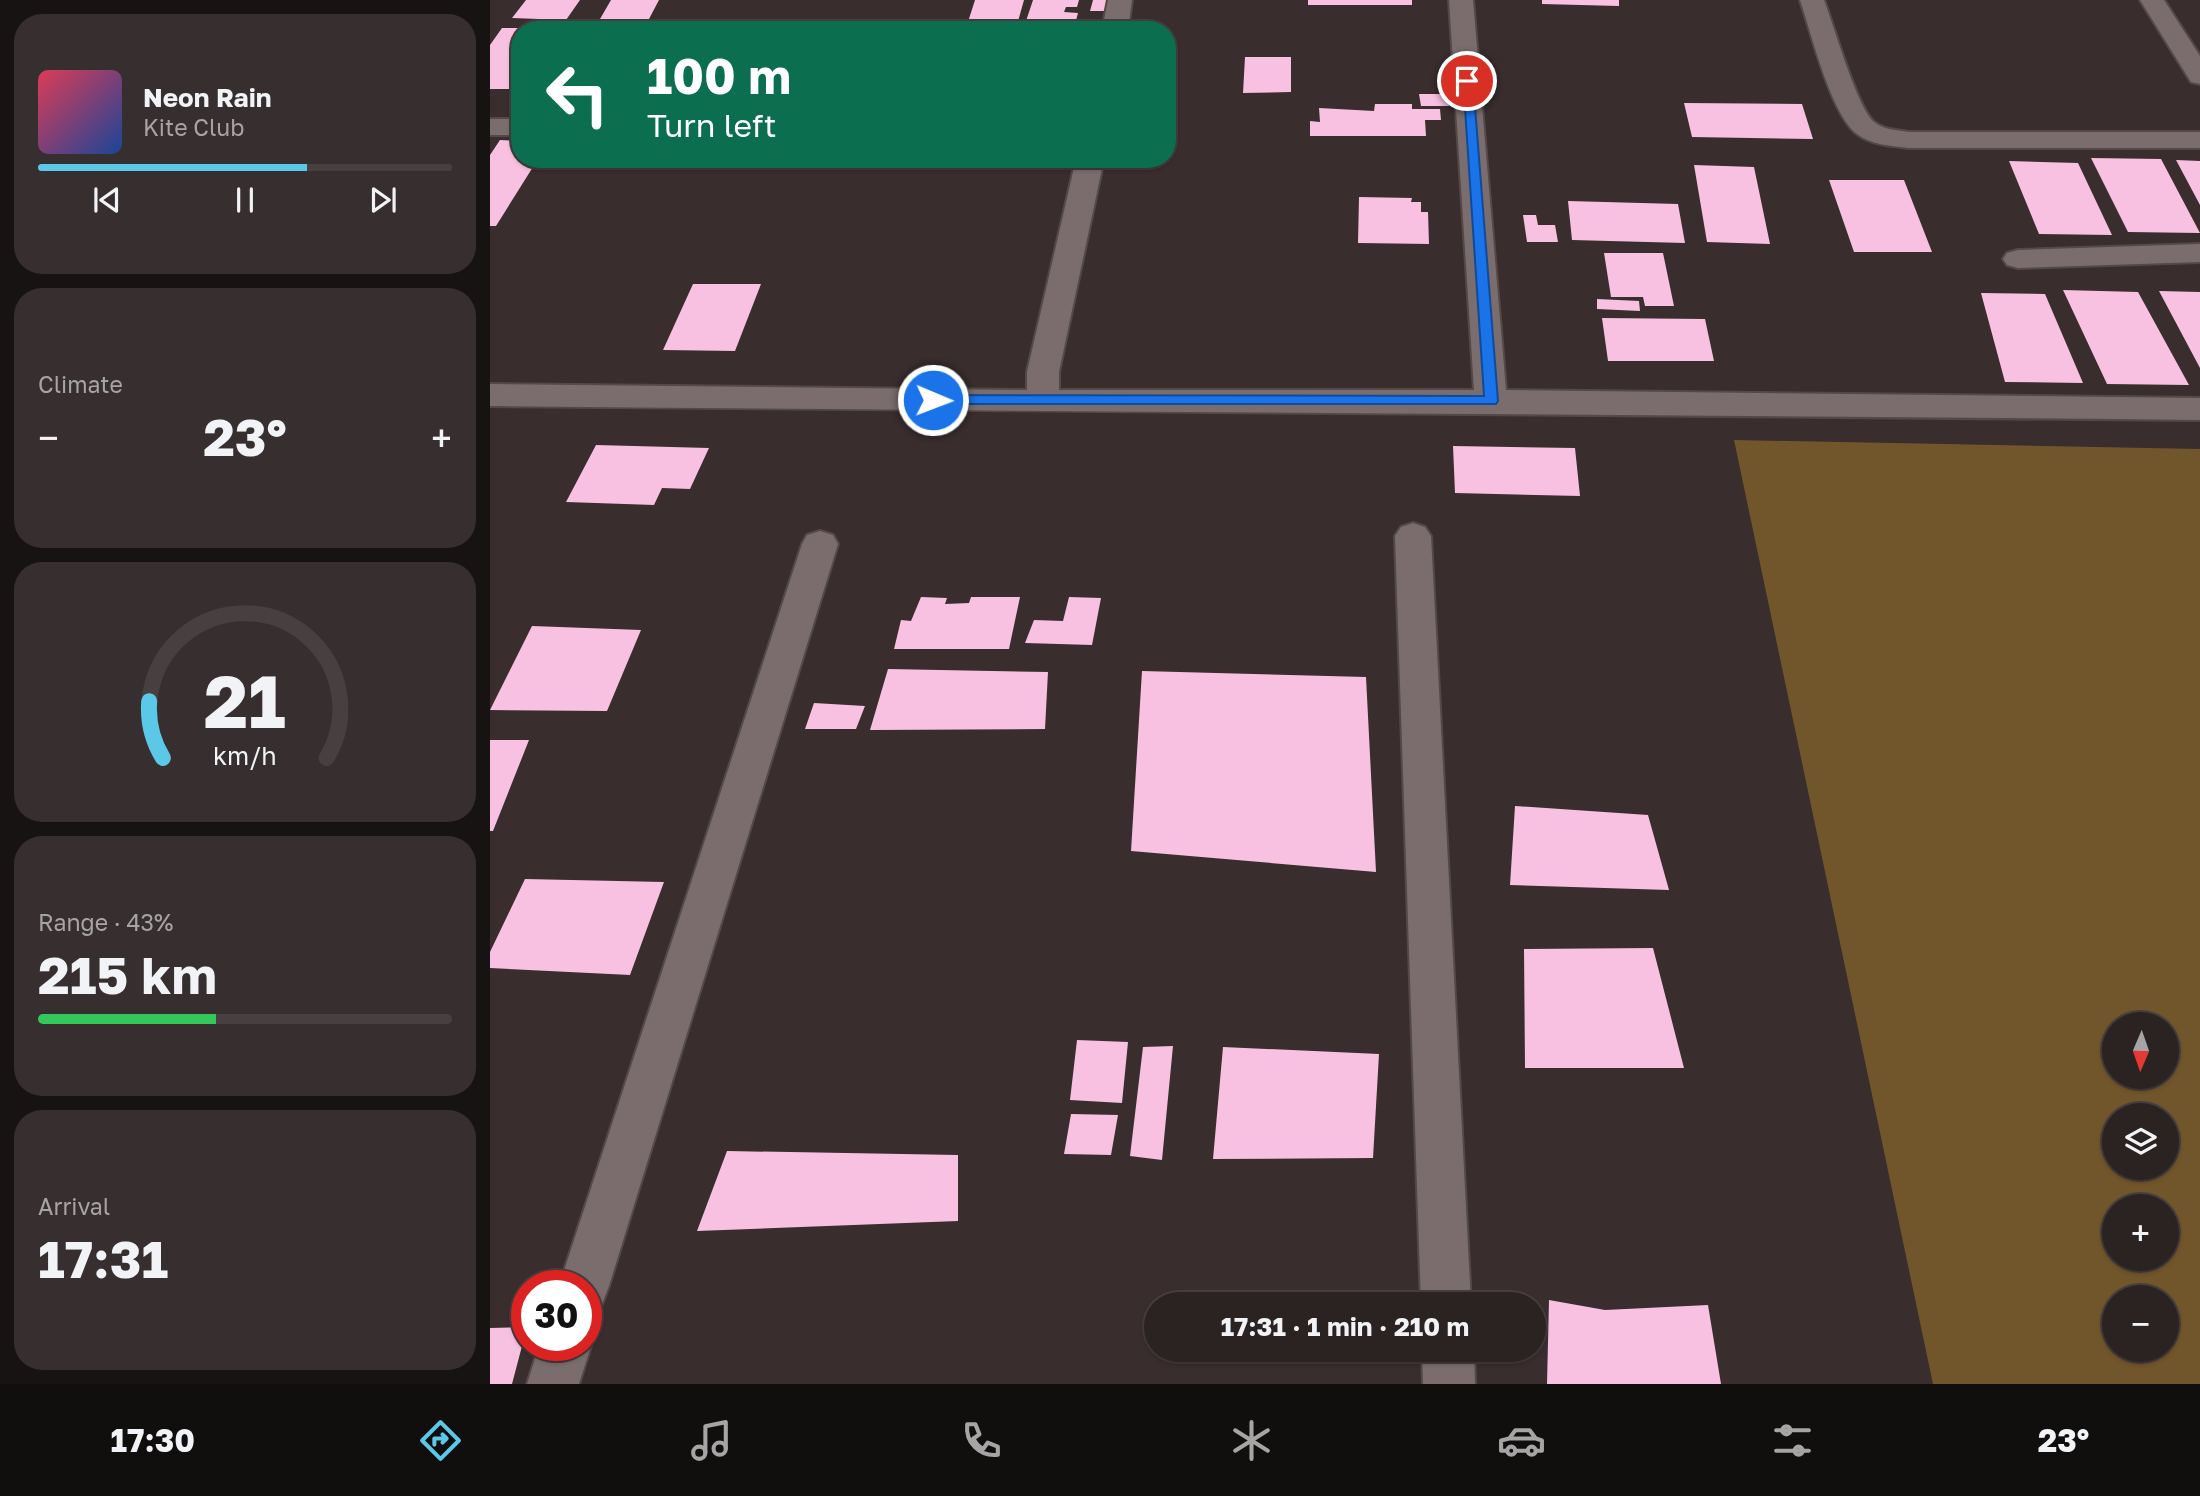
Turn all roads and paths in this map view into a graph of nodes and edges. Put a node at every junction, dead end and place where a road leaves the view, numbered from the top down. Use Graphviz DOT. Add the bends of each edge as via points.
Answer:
graph roads {
  1 [pos="1120,0"];
  2 [pos="1461,0"];
  3 [pos="1812,0"];
  4 [pos="2152,0"];
  5 [pos="1116,21"];
  6 [pos="2200,76"];
  7 [pos="490,127"];
  8 [pos="511,127"];
  9 [pos="2200,140"];
  10 [pos="1088,168"];
  11 [pos="2200,253"];
  12 [pos="2018,258"];
  13 [pos="490,396"];
  14 [pos="1043,401"];
  15 [pos="1491,401"];
  16 [pos="2200,410"];
  17 [pos="1413,536"];
  18 [pos="820,544"];
  19 [pos="589,1270"];
  20 [pos="1445,1292"];
  21 [pos="560,1361"];
  22 [pos="1448,1362"];
  23 [pos="553,1384"];
  24 [pos="1449,1384"];
  1 -- 5 [label="street"];
  2 -- 15 [label="street"];
  3 -- 9 [label="street" via="1852,109 1863,126 1880,136 1909,140"];
  4 -- 6 [label="street"];
  7 -- 8 [label="street"];
  10 -- 14 [label="street" via="1042,372"];
  11 -- 12 [label="street"];
  13 -- 14 [label="street"];
  14 -- 15 [label="street"];
  15 -- 16 [label="street"];
  17 -- 20 [label="street"];
  18 -- 19 [label="street"];
  21 -- 23 [label="street"];
  22 -- 24 [label="street"];
}
